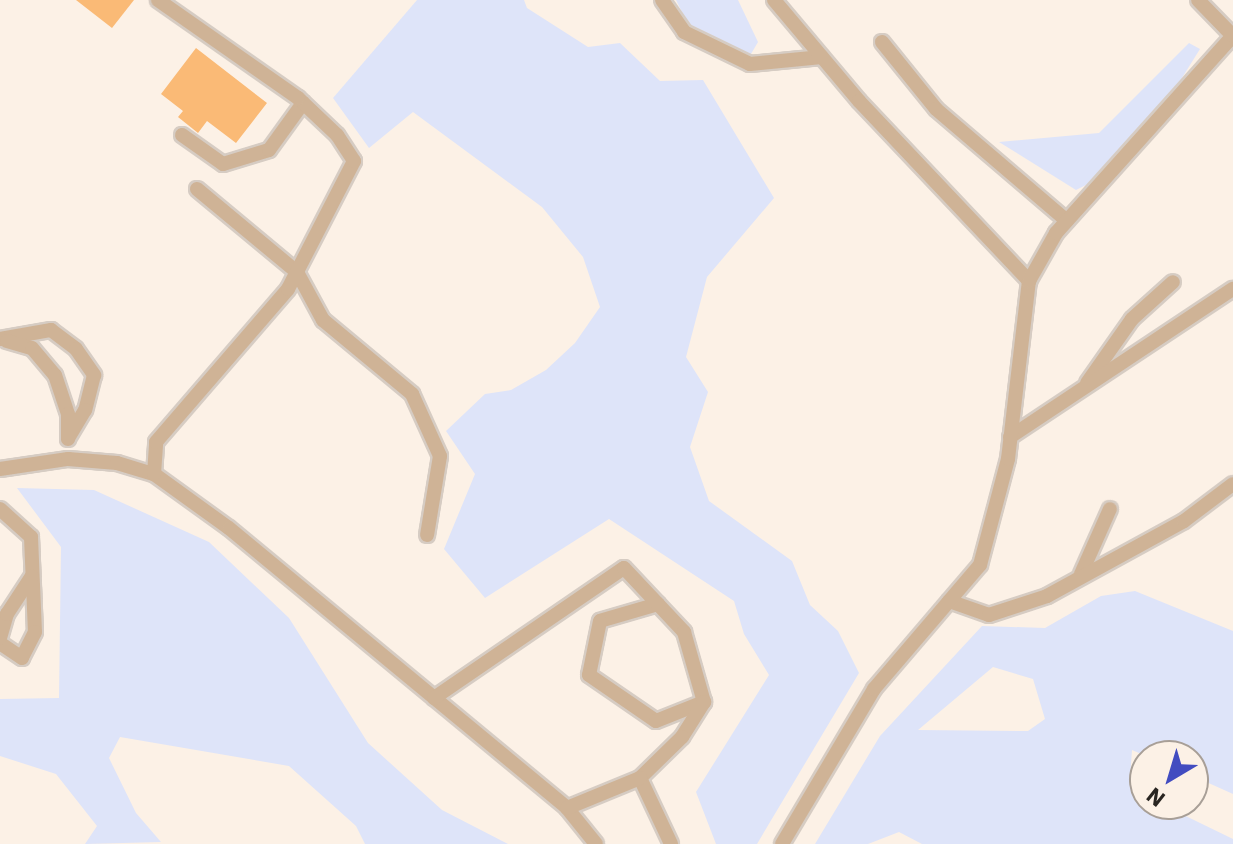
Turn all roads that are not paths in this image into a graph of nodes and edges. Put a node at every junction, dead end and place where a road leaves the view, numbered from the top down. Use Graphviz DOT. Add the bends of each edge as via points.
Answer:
graph roads {
  1 [pos="158,0"];
  2 [pos="662,0"];
  3 [pos="774,0"];
  4 [pos="1198,0"];
  5 [pos="882,42"];
  6 [pos="822,57"];
  7 [pos="303,103"];
  8 [pos="182,135"];
  9 [pos="197,189"];
  10 [pos="1067,221"];
  11 [pos="297,272"];
  12 [pos="1029,281"];
  13 [pos="1173,282"];
  14 [pos="1233,289"];
  15 [pos="0,340"];
  16 [pos="1082,390"];
  17 [pos="1010,437"];
  18 [pos="68,438"];
  19 [pos="68,459"];
  20 [pos="0,469"];
  21 [pos="154,474"];
  22 [pos="1233,484"];
  23 [pos="0,509"];
  24 [pos="1110,509"];
  25 [pos="427,535"];
  26 [pos="1081,574"];
  27 [pos="33,576"];
  28 [pos="949,601"];
  29 [pos="658,604"];
  30 [pos="0,641"];
  31 [pos="434,698"];
  32 [pos="704,702"];
  33 [pos="640,778"];
  34 [pos="567,808"];
  35 [pos="596,844"];
  36 [pos="671,844"];
  37 [pos="782,844"];
  1 -- 7 [label="lane"];
  2 -- 6 [label="lane" via="684,32 750,64"];
  3 -- 6 [label="lane"];
  4 -- 10 [label="lane" via="1233,36"];
  5 -- 10 [label="lane" via="936,109"];
  6 -- 12 [label="lane"];
  7 -- 8 [label="lane" via="269,150 223,164"];
  7 -- 11 [label="lane" via="337,135 354,161"];
  9 -- 11 [label="lane"];
  10 -- 12 [label="lane"];
  11 -- 21 [label="lane" via="156,442"];
  11 -- 25 [label="lane" via="323,320 412,394 440,456"];
  12 -- 17 [label="lane"];
  13 -- 16 [label="lane" via="1132,319"];
  14 -- 16 [label="lane"];
  15 -- 18 [label="lane" via="32,348 55,375 68,414"];
  15 -- 18 [label="lane" via="51,330 76,349 94,375 85,410"];
  16 -- 17 [label="lane"];
  17 -- 28 [label="lane" via="980,565"];
  18 -- 19 [label="lane"];
  19 -- 20 [label="lane"];
  19 -- 21 [label="lane" via="117,463"];
  21 -- 31 [label="lane" via="229,528"];
  22 -- 26 [label="lane" via="1184,521"];
  23 -- 27 [label="lane" via="31,537"];
  24 -- 26 [label="lane"];
  26 -- 28 [label="lane" via="1047,596 989,615"];
  27 -- 30 [label="lane" via="7,614"];
  27 -- 30 [label="lane" via="35,632 22,658"];
  28 -- 37 [label="lane" via="874,689"];
  29 -- 31 [label="lane" via="624,568"];
  29 -- 32 [label="lane" via="684,632"];
  29 -- 32 [label="lane" via="600,621 589,675 656,721"];
  31 -- 34 [label="lane"];
  32 -- 33 [label="lane" via="682,737"];
  33 -- 34 [label="lane"];
  33 -- 36 [label="lane"];
  34 -- 35 [label="lane"];
}
